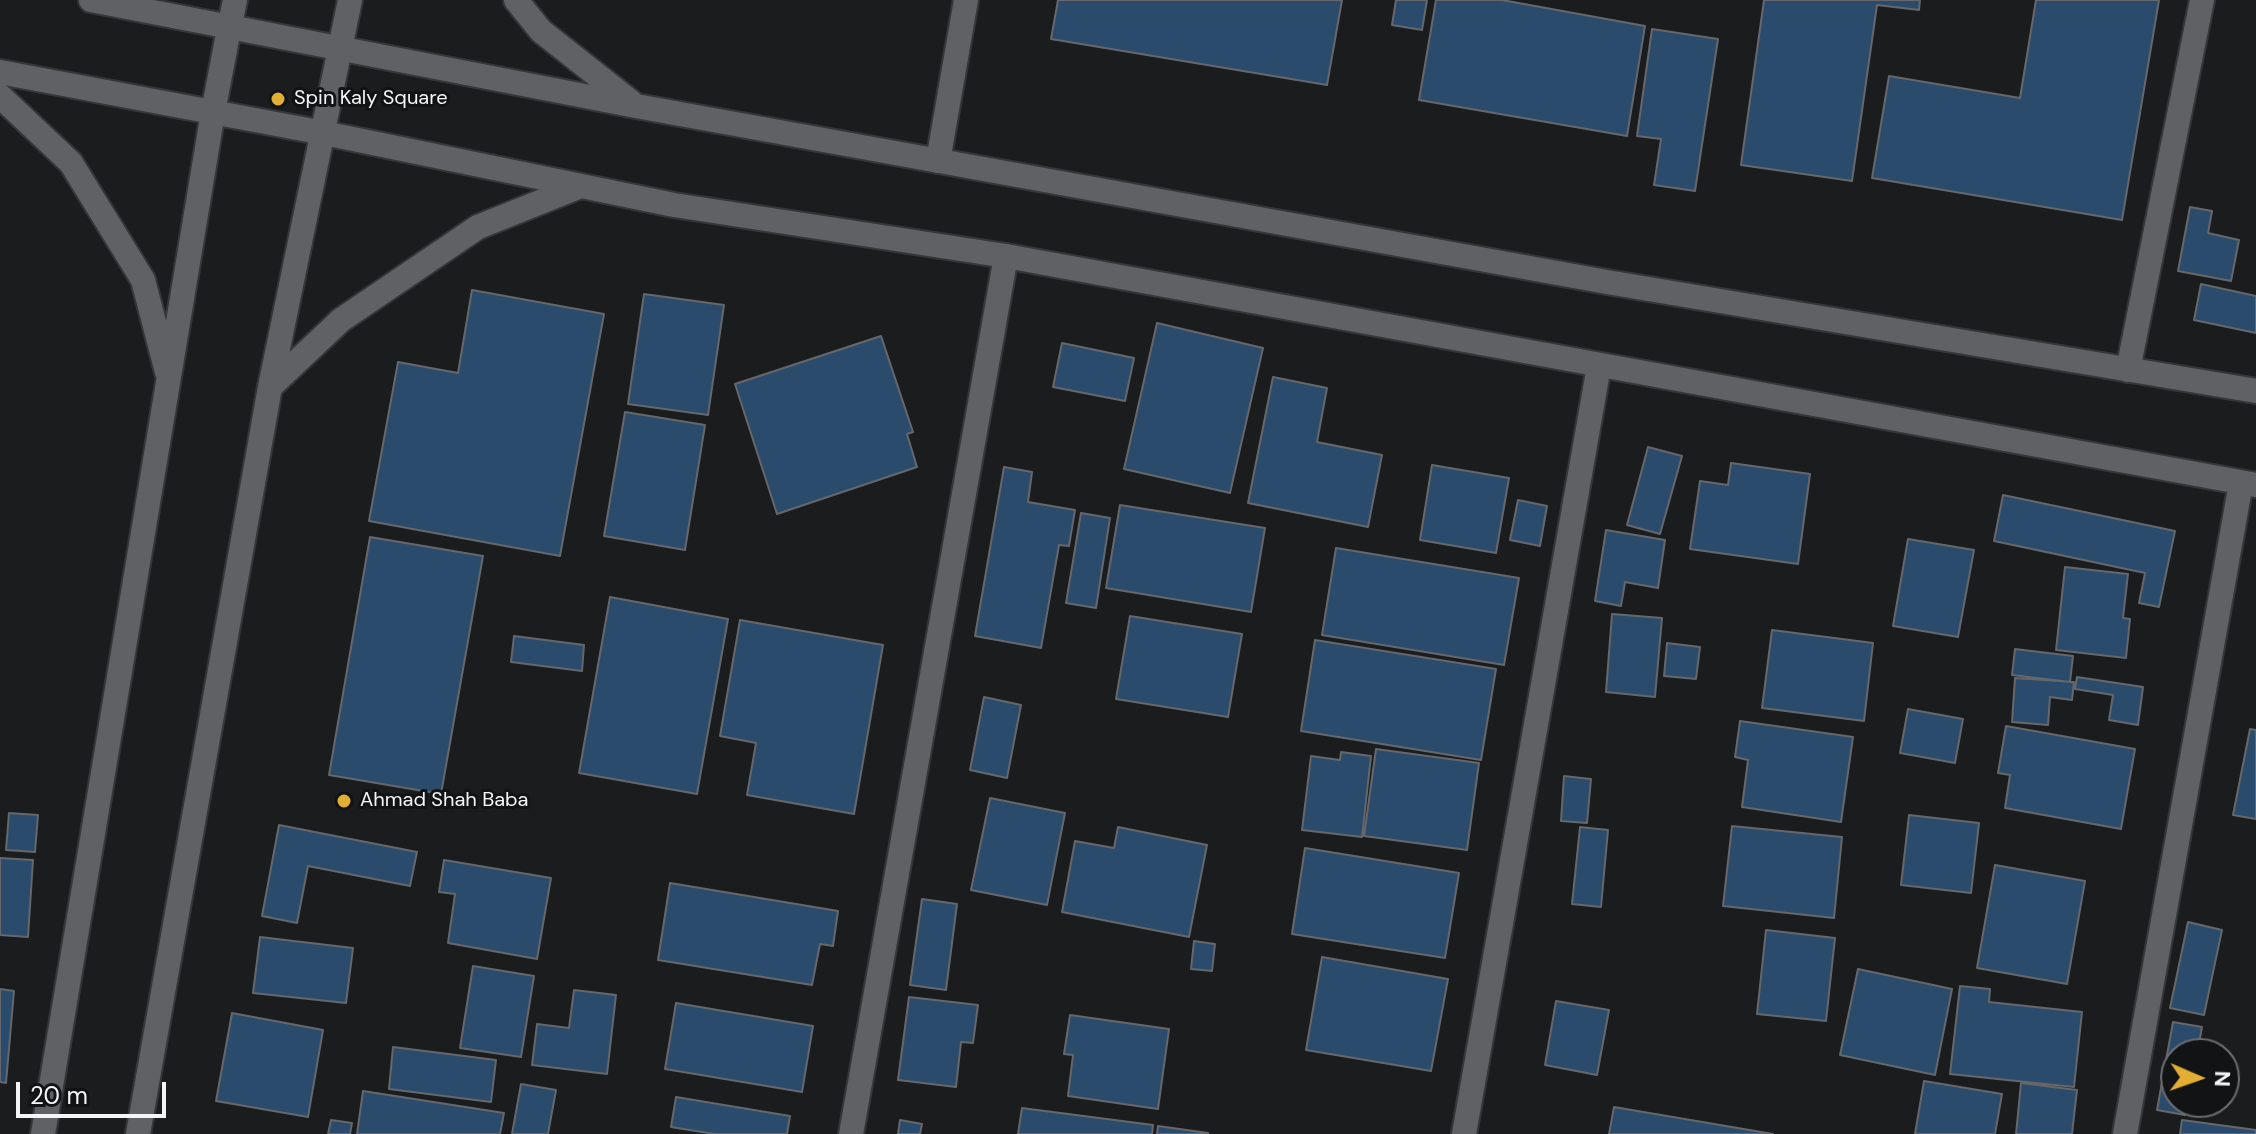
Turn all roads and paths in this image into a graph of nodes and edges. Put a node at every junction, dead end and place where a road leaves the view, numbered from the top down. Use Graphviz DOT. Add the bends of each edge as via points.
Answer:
graph roads {
  1 [pos="91,0"];
  2 [pos="235,0"];
  3 [pos="350,0"];
  4 [pos="516,0"];
  5 [pos="966,0"];
  6 [pos="2202,0"];
  7 [pos="229,29"];
  8 [pos="341,50"];
  9 [pos="0,72"];
  10 [pos="0,96"];
  11 [pos="636,106"];
  12 [pos="213,112"];
  13 [pos="324,133"];
  14 [pos="938,161"];
  15 [pos="578,187"];
  16 [pos="1006,256"];
  17 [pos="1599,366"];
  18 [pos="2128,370"];
  19 [pos="170,382"];
  20 [pos="270,387"];
  21 [pos="2256,391"];
  22 [pos="2248,484"];
  23 [pos="43,1134"];
  24 [pos="138,1134"];
  25 [pos="851,1134"];
  26 [pos="1464,1134"];
  27 [pos="2125,1134"];
  1 -- 7 [label="street"];
  2 -- 7 [label="street"];
  3 -- 8 [label="street"];
  4 -- 11 [label="street" via="541,31"];
  5 -- 14 [label="street"];
  6 -- 18 [label="street"];
  7 -- 8 [label="street"];
  7 -- 12 [label="street"];
  8 -- 11 [label="street"];
  8 -- 13 [label="street"];
  9 -- 12 [label="street"];
  10 -- 19 [label="street" via="71,163 143,280"];
  11 -- 14 [label="street"];
  12 -- 13 [label="street"];
  12 -- 19 [label="street"];
  13 -- 15 [label="street"];
  13 -- 20 [label="street"];
  14 -- 18 [label="street"];
  15 -- 16 [label="street"];
  15 -- 20 [label="street" via="478,227 341,320"];
  16 -- 17 [label="street"];
  16 -- 25 [label="street"];
  17 -- 22 [label="street"];
  17 -- 26 [label="street"];
  18 -- 21 [label="street"];
  19 -- 23 [label="street"];
  20 -- 24 [label="street"];
  22 -- 27 [label="street"];
}
